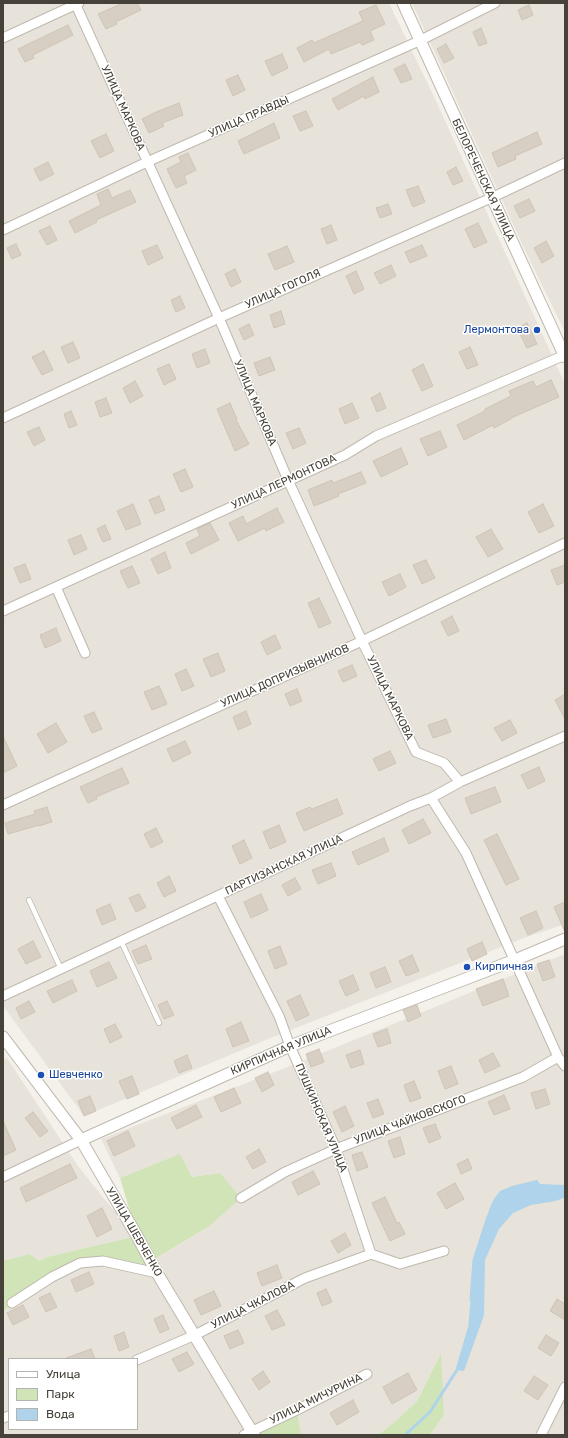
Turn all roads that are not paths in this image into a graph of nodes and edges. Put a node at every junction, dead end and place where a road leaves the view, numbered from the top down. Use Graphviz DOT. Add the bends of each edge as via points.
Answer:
graph roads {
  1 [pos="403,3"];
  2 [pos="495,3"];
  3 [pos="77,4"];
  4 [pos="3,38"];
  5 [pos="419,41"];
  6 [pos="147,162"];
  7 [pos="565,163"];
  8 [pos="492,198"];
  9 [pos="3,230"];
  10 [pos="219,318"];
  11 [pos="565,356"];
  12 [pos="3,418"];
  13 [pos="288,480"];
  14 [pos="565,543"];
  15 [pos="56,587"];
  16 [pos="3,611"];
  17 [pos="362,641"];
  18 [pos="85,653"];
  19 [pos="565,736"];
  20 [pos="460,782"];
  21 [pos="431,798"];
  22 [pos="3,805"];
  23 [pos="218,896"];
  24 [pos="29,900"];
  25 [pos="565,939"];
  26 [pos="121,941"];
  27 [pos="515,960"];
  28 [pos="61,969"];
  29 [pos="3,996"];
  30 [pos="159,1023"];
  31 [pos="3,1036"];
  32 [pos="290,1046"];
  33 [pos="558,1057"];
  34 [pos="565,1066"];
  35 [pos="81,1140"];
  36 [pos="336,1149"];
  37 [pos="3,1177"];
  38 [pos="241,1198"];
  39 [pos="444,1251"];
  40 [pos="371,1254"];
  41 [pos="157,1273"];
  42 [pos="12,1303"];
  43 [pos="195,1335"];
  44 [pos="138,1360"];
  45 [pos="367,1374"];
  46 [pos="565,1387"];
  47 [pos="250,1433"];
  48 [pos="541,1435"];
  1 -- 5 [label="street, БЕЛОРЕЧЕНСКАЯ УЛИЦА"];
  2 -- 5 [label="street, УЛИЦА ПРАВДЫ"];
  3 -- 4 [label="street"];
  3 -- 6 [label="street, УЛИЦА МАРКОВА"];
  5 -- 6 [label="street, УЛИЦА ПРАВДЫ"];
  5 -- 8 [label="street, БЕЛОРЕЧЕНСКАЯ УЛИЦА"];
  6 -- 9 [label="street, УЛИЦА ПРАВДЫ"];
  6 -- 10 [label="street, УЛИЦА МАРКОВА"];
  7 -- 8 [label="street, УЛИЦА ГОГОЛЯ"];
  8 -- 10 [label="street, УЛИЦА ГОГОЛЯ"];
  8 -- 11 [label="street, БЕЛОРЕЧЕНСКАЯ УЛИЦА"];
  10 -- 12 [label="street, УЛИЦА ГОГОЛЯ"];
  10 -- 13 [label="street, УЛИЦА МАРКОВА"];
  11 -- 13 [label="street, УЛИЦА ЛЕРМОНТОВА" via="376,436 345,455"];
  13 -- 15 [label="street, УЛИЦА ЛЕРМОНТОВА"];
  13 -- 17 [label="street, УЛИЦА МАРКОВА"];
  14 -- 17 [label="street, УЛИЦА ДОПРИЗЫВНИКОВ"];
  15 -- 16 [label="street, УЛИЦА ЛЕРМОНТОВА"];
  15 -- 18 [label="street"];
  17 -- 20 [label="street, УЛИЦА МАРКОВА" via="416,752 444,763"];
  17 -- 22 [label="street, УЛИЦА ДОПРИЗЫВНИКОВ"];
  19 -- 20 [label="street, ПАРТИЗАНСКАЯ УЛИЦА"];
  20 -- 21 [label="street, ПАРТИЗАНСКАЯ УЛИЦА"];
  21 -- 23 [label="street, ПАРТИЗАНСКАЯ УЛИЦА"];
  21 -- 27 [label="street" via="466,853"];
  23 -- 26 [label="street, ПАРТИЗАНСКАЯ УЛИЦА"];
  23 -- 32 [label="street, ПУШКИНСКАЯ УЛИЦА" via="279,1016"];
  24 -- 28 [label="lane"];
  25 -- 27 [label="street, КИРПИЧНАЯ УЛИЦА"];
  26 -- 28 [label="street, ПАРТИЗАНСКАЯ УЛИЦА"];
  26 -- 30 [label="lane"];
  27 -- 32 [label="street, КИРПИЧНАЯ УЛИЦА"];
  27 -- 33 [label="street"];
  28 -- 29 [label="street, ПАРТИЗАНСКАЯ УЛИЦА"];
  31 -- 35 [label="street, УЛИЦА ШЕВЧЕНКО"];
  32 -- 35 [label="street, КИРПИЧНАЯ УЛИЦА"];
  32 -- 36 [label="street, ПУШКИНСКАЯ УЛИЦА"];
  33 -- 34 [label="street"];
  33 -- 36 [label="street, УЛИЦА ЧАЙКОВСКОГО" via="523,1077"];
  35 -- 37 [label="street, КИРПИЧНАЯ УЛИЦА"];
  35 -- 41 [label="street, УЛИЦА ШЕВЧЕНКО"];
  36 -- 38 [label="street, УЛИЦА ЧАЙКОВСКОГО" via="285,1172"];
  36 -- 40 [label="street, ПУШКИНСКАЯ УЛИЦА"];
  39 -- 40 [label="street" via="400,1264"];
  40 -- 43 [label="street, УЛИЦА ЧКАЛОВА" via="305,1278"];
  41 -- 42 [label="street" via="103,1261 80,1264 52,1277"];
  41 -- 43 [label="street, УЛИЦА ШЕВЧЕНКО"];
  43 -- 44 [label="street, УЛИЦА ЧКАЛОВА"];
  43 -- 47 [label="street, УЛИЦА ШЕВЧЕНКО"];
  45 -- 47 [label="street, УЛИЦА МИЧУРИНА"];
  46 -- 48 [label="street"];
}
